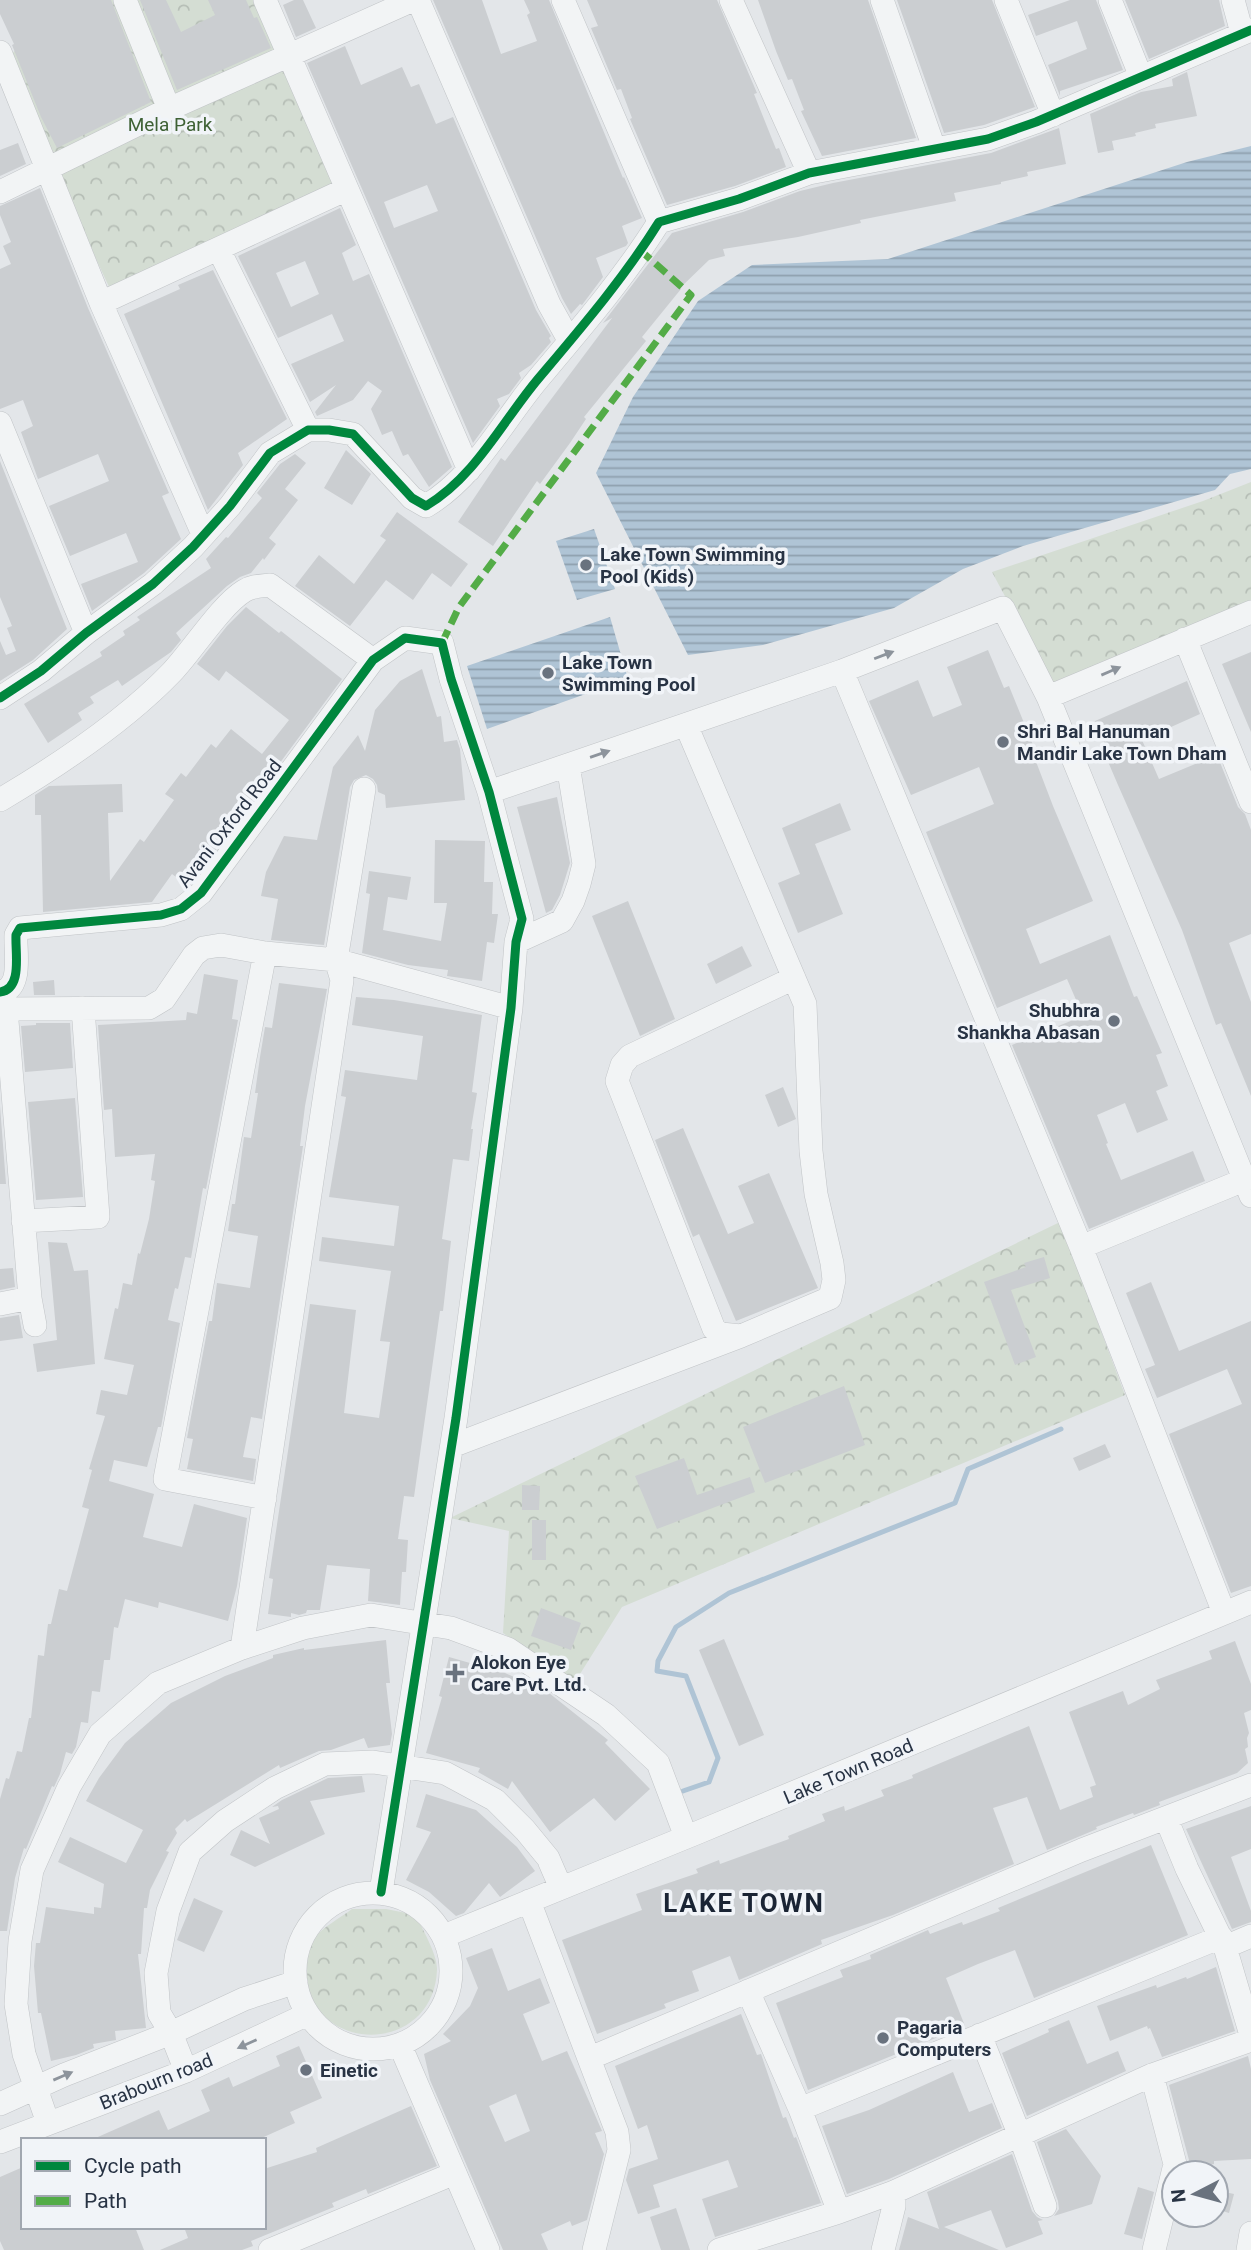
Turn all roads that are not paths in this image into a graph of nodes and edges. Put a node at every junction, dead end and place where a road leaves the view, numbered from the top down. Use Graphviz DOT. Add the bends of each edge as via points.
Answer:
graph roads {
  1 [pos="125,0"];
  2 [pos="265,0"];
  3 [pos="413,0"];
  4 [pos="418,0"];
  5 [pos="563,0"];
  6 [pos="731,0"];
  7 [pos="882,0"];
  8 [pos="1006,0"];
  9 [pos="1110,0"];
  10 [pos="1233,0"];
  11 [pos="1247,32"];
  12 [pos="0,52"];
  13 [pos="289,55"];
  14 [pos="1141,77"];
  15 [pos="169,109"];
  16 [pos="1053,115"];
  17 [pos="934,148"];
  18 [pos="47,171"];
  19 [pos="809,173"];
  20 [pos="347,189"];
  21 [pos="0,192"];
  22 [pos="659,222"];
  23 [pos="219,250"];
  24 [pos="102,303"];
  25 [pos="569,340"];
  26 [pos="0,424"];
  27 [pos="308,430"];
  28 [pos="469,470"];
  29 [pos="203,534"];
  30 [pos="1251,612"];
  31 [pos="86,633"];
  32 [pos="1185,639"];
  33 [pos="373,660"];
  34 [pos="842,671"];
  35 [pos="1048,697"];
  36 [pos="0,698"];
  37 [pos="686,725"];
  38 [pos="568,765"];
  39 [pos="364,789"];
  40 [pos="489,792"];
  41 [pos="0,800"];
  42 [pos="1251,802"];
  43 [pos="516,943"];
  44 [pos="265,953"];
  45 [pos="337,960"];
  46 [pos="794,978"];
  47 [pos="0,992"];
  48 [pos="83,1008"];
  49 [pos="511,1008"];
  50 [pos="1248,1188"];
  51 [pos="23,1221"];
  52 [pos="1081,1247"];
  53 [pos="30,1297"];
  54 [pos="0,1304"];
  55 [pos="35,1325"];
  56 [pos="741,1336"];
  57 [pos="452,1447"];
  58 [pos="265,1498"];
  59 [pos="1251,1602"];
  60 [pos="1224,1613"];
  61 [pos="424,1622"];
  62 [pos="242,1648"];
  63 [pos="401,1766"];
  64 [pos="1251,1785"];
  65 [pos="1166,1818"];
  66 [pos="686,1838"];
  67 [pos="561,1888"];
  68 [pos="381,1892"];
  69 [pos="529,1901"];
  70 [pos="444,1936"];
  71 [pos="1251,1936"];
  72 [pos="1223,1942"];
  73 [pos="296,1982"];
  74 [pos="748,1991"];
  75 [pos="1248,2010"];
  76 [pos="308,2014"];
  77 [pos="171,2033"];
  78 [pos="979,2035"];
  79 [pos="1251,2038"];
  80 [pos="400,2045"];
  81 [pos="590,2058"];
  82 [pos="186,2071"];
  83 [pos="1152,2075"];
  84 [pos="35,2088"];
  85 [pos="0,2104"];
  86 [pos="800,2109"];
  87 [pos="48,2123"];
  88 [pos="1020,2136"];
  89 [pos="0,2142"];
  90 [pos="455,2173"];
  91 [pos="894,2192"];
  92 [pos="1045,2206"];
  93 [pos="839,2212"];
  94 [pos="1251,2233"];
  95 [pos="270,2250"];
  96 [pos="488,2250"];
  97 [pos="594,2250"];
  98 [pos="719,2250"];
  99 [pos="883,2250"];
  100 [pos="1154,2250"];
  101 [pos="1248,2250"];
  1 -- 15 [label="street"];
  2 -- 13 [label="street"];
  3 -- 13 [label="street"];
  4 -- 25 [label="street" via="549,304"];
  5 -- 22 [label="street"];
  6 -- 19 [label="street"];
  7 -- 17 [label="street"];
  8 -- 16 [label="street"];
  9 -- 14 [label="street"];
  10 -- 11 [label="street"];
  11 -- 14 [label="street"];
  12 -- 18 [label="street"];
  13 -- 15 [label="street"];
  13 -- 20 [label="street"];
  14 -- 16 [label="street"];
  15 -- 18 [label="street"];
  16 -- 17 [label="street" via="988,139"];
  17 -- 19 [label="street"];
  18 -- 21 [label="street"];
  18 -- 24 [label="street"];
  19 -- 22 [label="street"];
  20 -- 23 [label="street"];
  20 -- 28 [label="street"];
  22 -- 25 [label="street" via="630,268"];
  23 -- 24 [label="street"];
  23 -- 27 [label="street"];
  24 -- 29 [label="street"];
  25 -- 28 [label="street"];
  26 -- 31 [label="street"];
  27 -- 28 [label="street" via="353,434 412,498 426,506 446,494"];
  27 -- 29 [label="street" via="270,453"];
  29 -- 31 [label="street" via="153,584"];
  30 -- 32 [label="street"];
  31 -- 36 [label="street"];
  35 -- 32 [label="street, one-way"];
  32 -- 42 [label="street"];
  33 -- 40 [label="street, Avani Oxford Road" via="405,638 442,643"];
  33 -- 41 [label="street" via="270,585 256,586 235,598 172,673 128,711 55,767"];
  33 -- 47 [label="street, Avani Oxford Road" via="201,893 181,909 161,915 20,928 15,982"];
  34 -- 35 [label="street, one-way" via="1003,608"];
  34 -- 37 [label="street"];
  34 -- 52 [label="street"];
  35 -- 50 [label="street"];
  38 -- 37 [label="street, one-way"];
  37 -- 46 [label="street"];
  38 -- 40 [label="street"];
  38 -- 43 [label="street" via="584,864 579,884 562,921"];
  39 -- 45 [label="street"];
  40 -- 43 [label="street" via="522,919"];
  43 -- 49 [label="street"];
  44 -- 45 [label="street"];
  44 -- 48 [label="street" via="221,945 203,948 164,999 149,1008"];
  44 -- 58 [label="street" via="165,1479"];
  45 -- 49 [label="street"];
  45 -- 58 [label="street" via="342,980"];
  46 -- 56 [label="street" via="805,1004 811,1151 834,1280 830,1298"];
  46 -- 56 [label="street" via="630,1056 617,1081 714,1329"];
  48 -- 51 [label="street" via="98,1217"];
  48 -- 51 [label="street" via="6,1009"];
  49 -- 57 [label="street"];
  50 -- 52 [label="street"];
  51 -- 53 [label="street"];
  52 -- 60 [label="street"];
  53 -- 54 [label="street"];
  53 -- 55 [label="street"];
  56 -- 57 [label="street"];
  57 -- 61 [label="street"];
  58 -- 62 [label="street"];
  59 -- 60 [label="street, Lake Town Road"];
  60 -- 66 [label="street, Lake Town Road"];
  61 -- 62 [label="street" via="371,1615 303,1628"];
  61 -- 63 [label="street"];
  61 -- 66 [label="street" via="508,1649 606,1715 657,1763"];
  62 -- 84 [label="street" via="158,1683 100,1734 69,1787 32,1870 20,1941 16,2004"];
  63 -- 67 [label="street" via="444,1773 495,1800 548,1858"];
  63 -- 68 [label="street"];
  63 -- 77 [label="street" via="373,1762 326,1765 275,1788 225,1821 190,1852 168,1911 156,1973 159,2013"];
  64 -- 65 [label="street"];
  65 -- 72 [label="street"];
  65 -- 74 [label="street"];
  66 -- 67 [label="street, Lake Town Road"];
  67 -- 69 [label="street, Lake Town Road"];
  68 -- 70 [label="street" via="407,1899 428,1914"];
  68 -- 73 [label="street" via="353,1894 327,1906 308,1927 297,1953"];
  69 -- 70 [label="street, Lake Town Road"];
  69 -- 81 [label="street"];
  70 -- 80 [label="street" via="451,1978 446,2000 435,2019"];
  71 -- 72 [label="street"];
  72 -- 75 [label="street"];
  72 -- 78 [label="street"];
  73 -- 76 [label="street"];
  73 -- 77 [label="street" via="244,1999"];
  74 -- 81 [label="street"];
  74 -- 86 [label="street"];
  75 -- 79 [label="street"];
  76 -- 80 [label="street" via="321,2030 359,2048"];
  76 -- 82 [label="street, Brabourn road, one-way"];
  77 -- 82 [label="street"];
  84 -- 77 [label="street, one-way"];
  78 -- 86 [label="street"];
  78 -- 88 [label="street"];
  79 -- 83 [label="street"];
  80 -- 90 [label="street"];
  81 -- 97 [label="street" via="620,2150"];
  82 -- 87 [label="street, Brabourn road"];
  83 -- 88 [label="street"];
  83 -- 100 [label="street" via="1175,2164"];
  84 -- 85 [label="street"];
  84 -- 87 [label="street"];
  86 -- 93 [label="street"];
  87 -- 89 [label="street, Brabourn road"];
  88 -- 91 [label="street"];
  88 -- 92 [label="street"];
  90 -- 95 [label="street"];
  90 -- 96 [label="street"];
  91 -- 93 [label="street"];
  91 -- 99 [label="street"];
  93 -- 98 [label="street"];
  94 -- 101 [label="street"];
}
